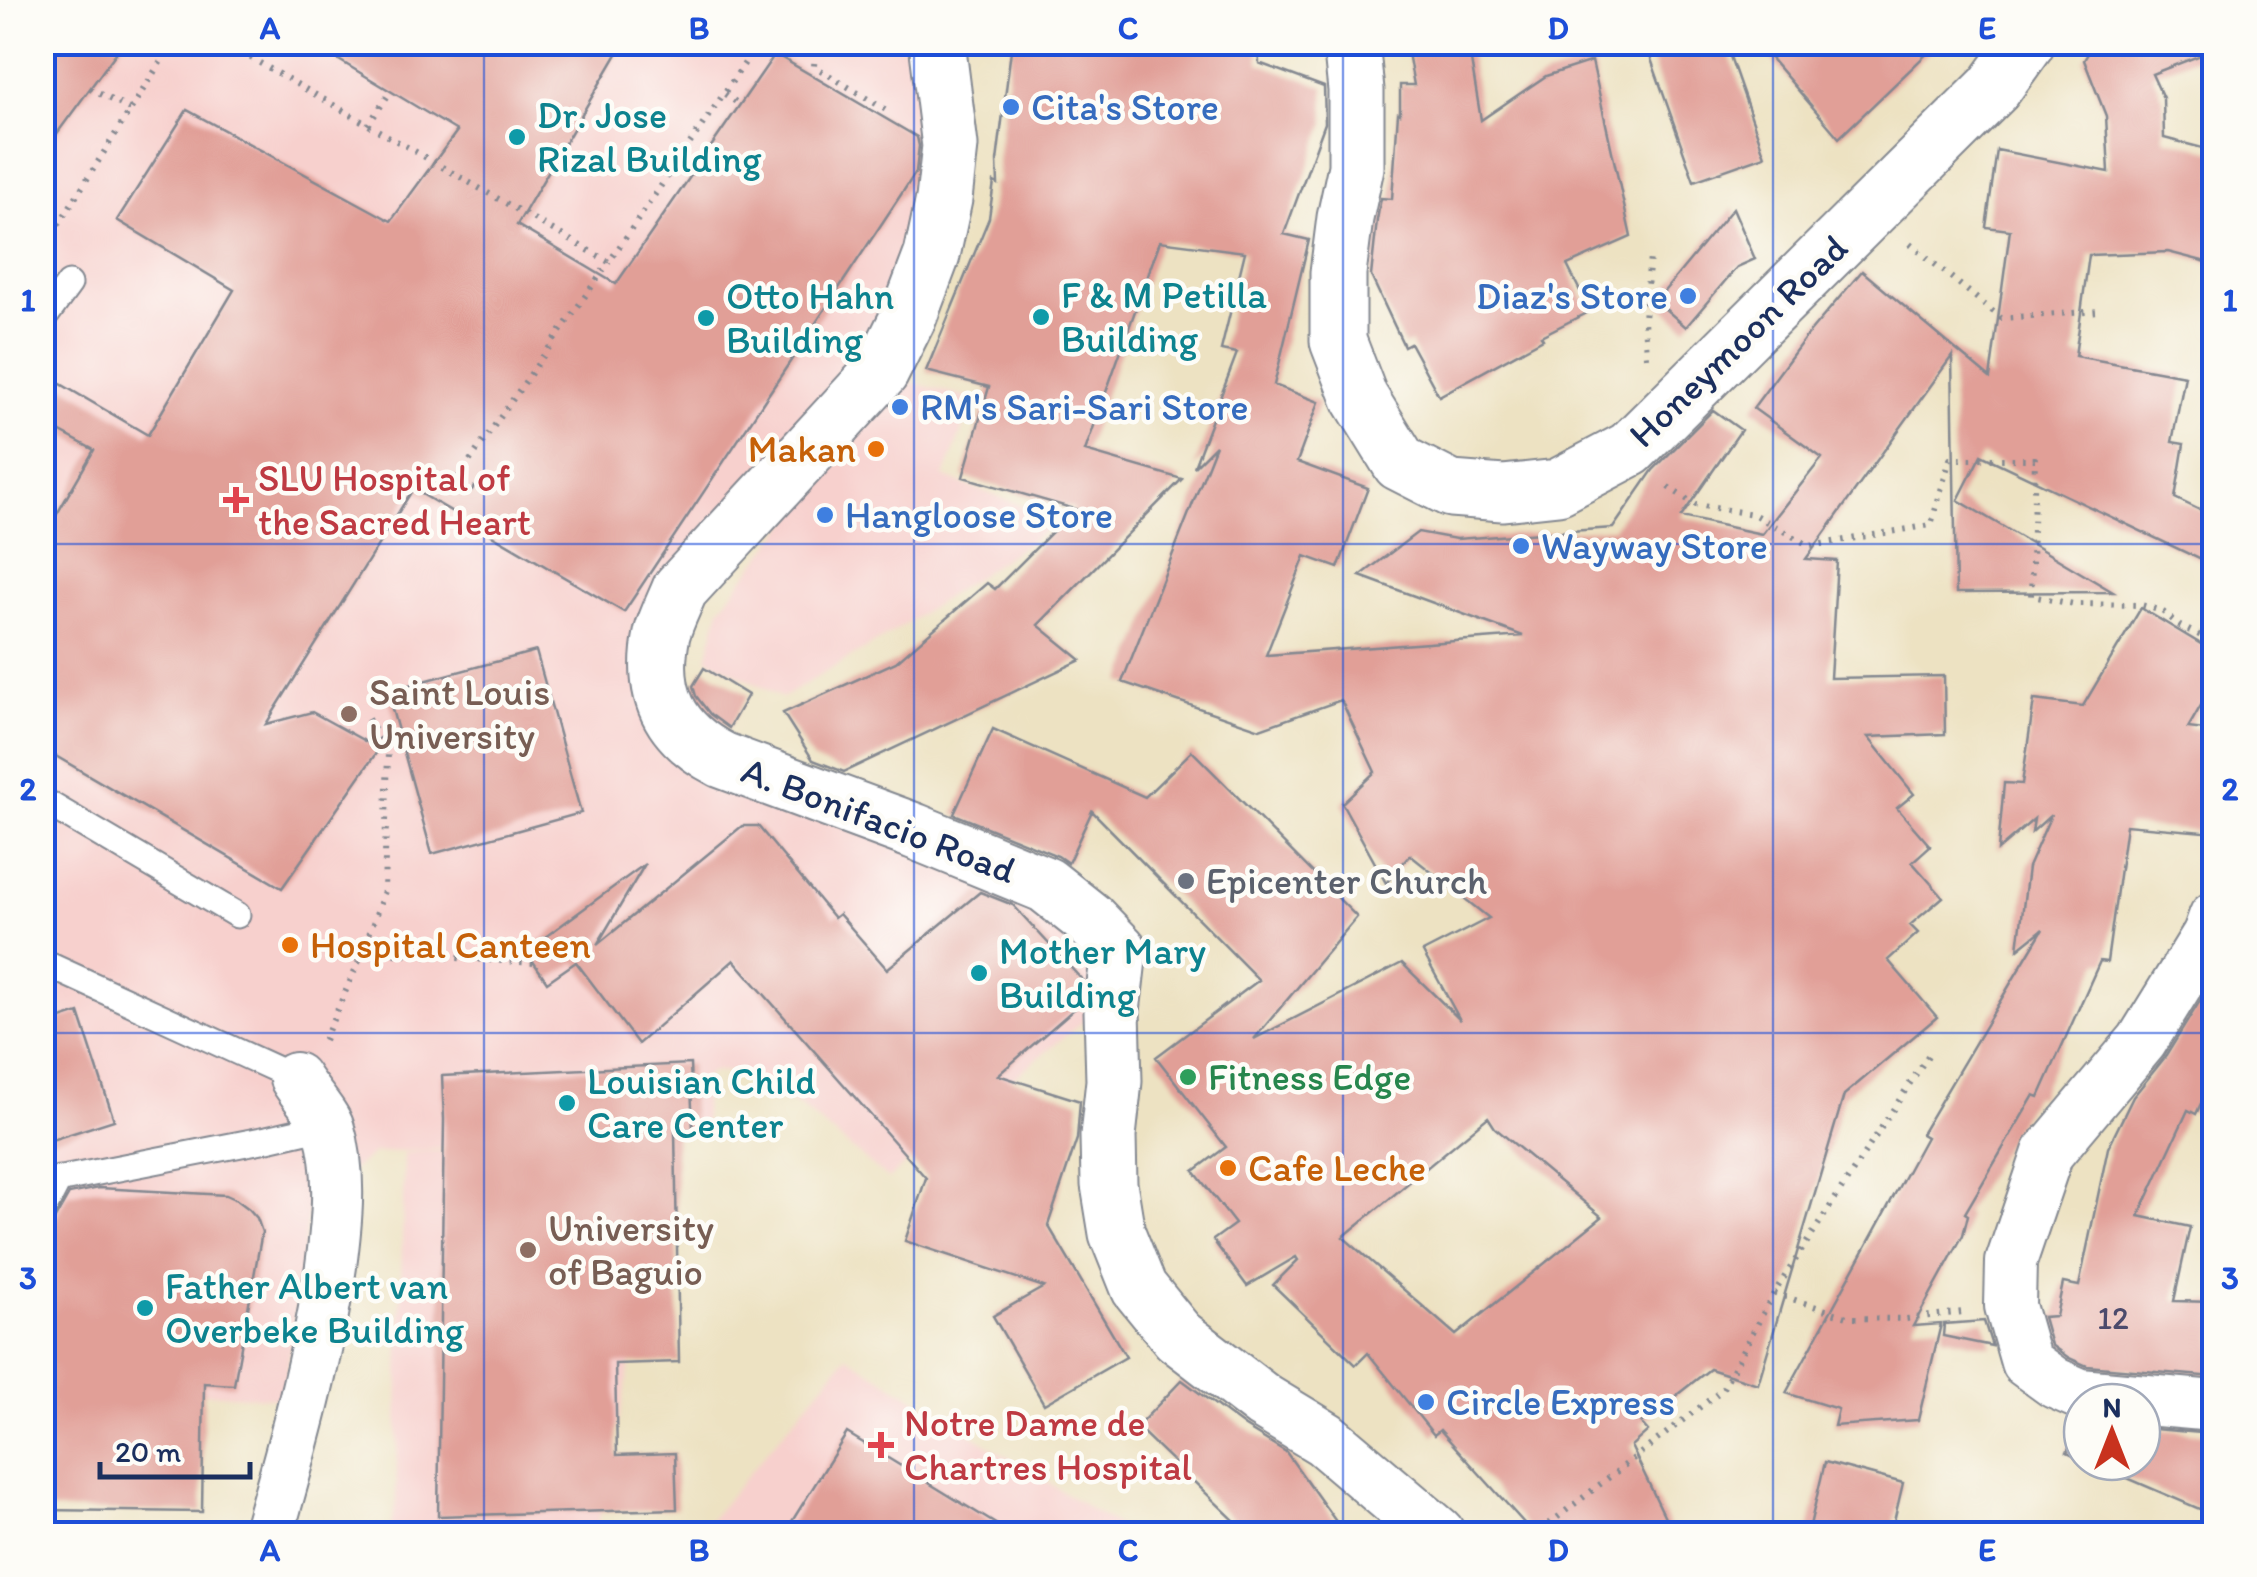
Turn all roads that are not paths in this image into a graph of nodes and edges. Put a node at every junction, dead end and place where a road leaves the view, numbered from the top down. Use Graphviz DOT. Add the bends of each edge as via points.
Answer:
graph roads {
  1 [pos="937,42"];
  2 [pos="1351,42"];
  3 [pos="2027,42"];
  4 [pos="69,284"];
  5 [pos="42,321"];
  6 [pos="42,800"];
  7 [pos="238,915"];
  8 [pos="2214,918"];
  9 [pos="42,962"];
  10 [pos="309,1062"];
  11 [pos="328,1124"];
  12 [pos="51,1181"];
  13 [pos="42,1212"];
  14 [pos="2214,1406"];
  15 [pos="268,1534"];
  16 [pos="1438,1534"];
  1 -- 16 [label="main road, A. Bonifacio Road" via="950,146 932,255 909,316 881,372 680,589 663,632 663,703 678,727 722,760 1046,885 1119,950 1109,1184 1117,1233 1140,1288 1178,1336 1264,1402 1326,1439"];
  2 -- 3 [label="main road, Honeymoon Road" via="1356,167 1338,273 1338,341 1360,398 1400,463 1451,489 1504,493 1558,487 1630,448 1994,88"];
  4 -- 5 [label="lane"];
  6 -- 7 [label="lane"];
  8 -- 14 [label="street" via="2142,1040 2048,1153 2011,1262 2010,1306 2026,1362 2055,1383 2080,1394"];
  9 -- 10 [label="lane"];
  10 -- 11 [label="street"];
  11 -- 12 [label="lane"];
  11 -- 15 [label="street" via="337,1168 325,1306"];
  12 -- 13 [label="lane"];
}
